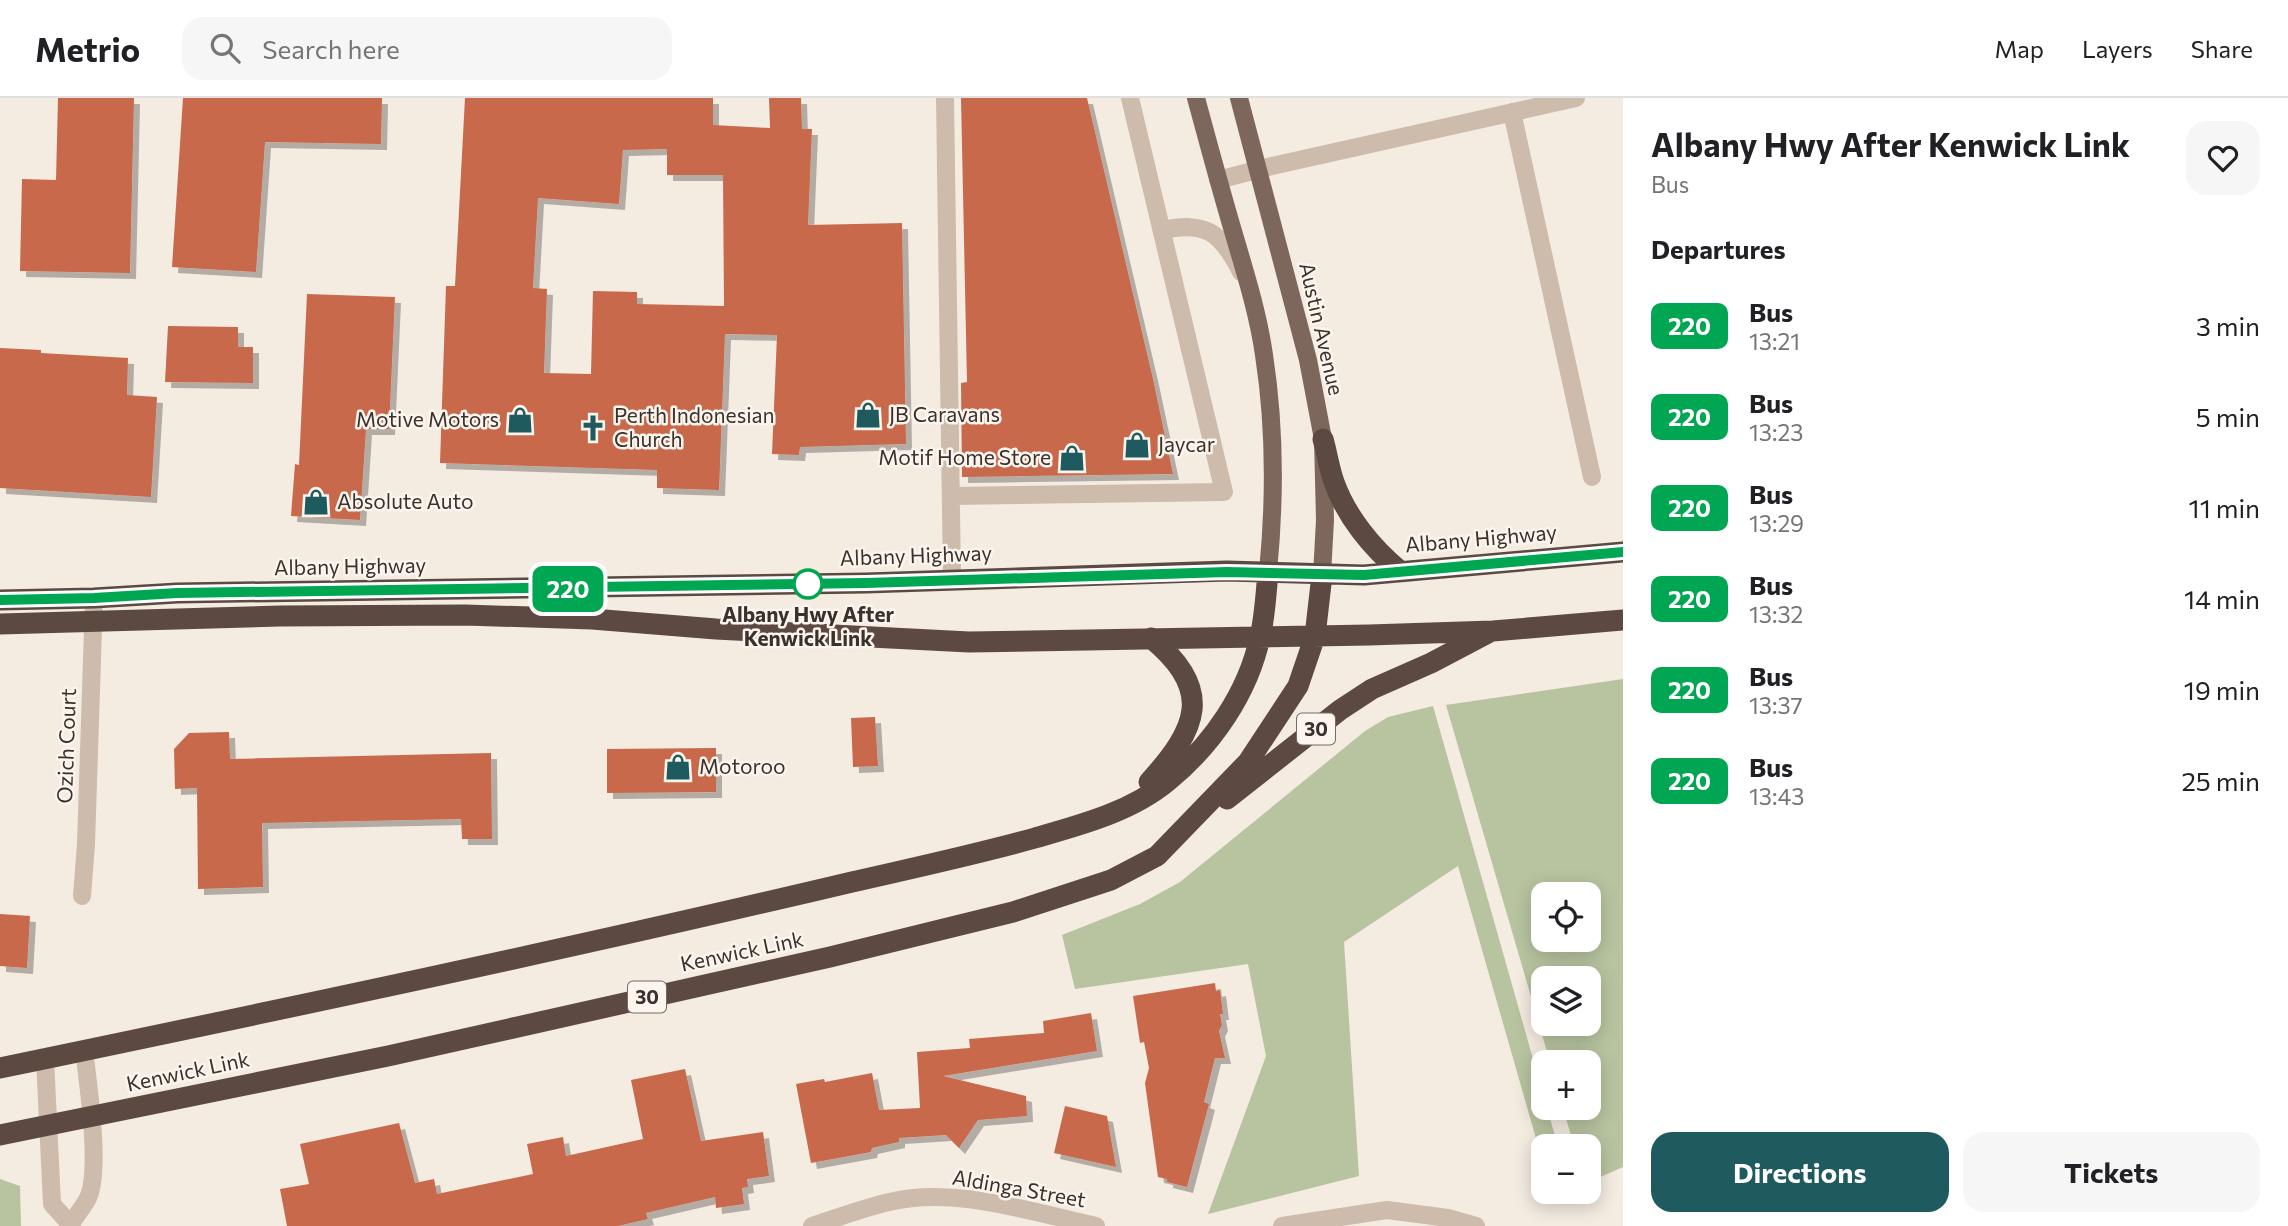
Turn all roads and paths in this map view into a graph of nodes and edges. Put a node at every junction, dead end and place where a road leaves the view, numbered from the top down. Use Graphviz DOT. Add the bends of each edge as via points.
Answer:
graph roads {
  1 [pos="946,98"];
  2 [pos="1130,98"];
  3 [pos="1196,98"];
  4 [pos="1239,98"];
  5 [pos="1576,98"];
  6 [pos="1512,112"];
  7 [pos="1258,169"];
  8 [pos="1218,180"];
  9 [pos="1162,230"];
  10 [pos="1250,291"];
  11 [pos="1323,439"];
  12 [pos="1592,477"];
  13 [pos="952,496"];
  14 [pos="1623,552"];
  15 [pos="1400,571"];
  16 [pos="1268,572"];
  17 [pos="1322,575"];
  18 [pos="953,579"];
  19 [pos="94,598"];
  20 [pos="0,600"];
  21 [pos="1623,620"];
  22 [pos="93,622"];
  23 [pos="0,624"];
  24 [pos="1493,631"];
  25 [pos="1261,636"];
  26 [pos="1315,636"];
  27 [pos="1152,638"];
  28 [pos="1128,806"];
  29 [pos="1157,856"];
  30 [pos="82,895"];
  31 [pos="84,1050"];
  32 [pos="45,1059"];
  33 [pos="0,1068"];
  34 [pos="91,1117"];
  35 [pos="48,1125"];
  36 [pos="0,1135"];
  37 [pos="1447,1222"];
  38 [pos="70,1225"];
  39 [pos="812,1226"];
  40 [pos="1096,1226"];
  41 [pos="1282,1226"];
  42 [pos="1476,1226"];
  1 -- 13 [label="street"];
  2 -- 9 [label="street"];
  3 -- 8 [label="main road"];
  4 -- 7 [label="main road, Austin Avenue"];
  5 -- 6 [label="street"];
  6 -- 7 [label="street"];
  6 -- 12 [label="street"];
  7 -- 8 [label="street"];
  7 -- 11 [label="main road, Austin Avenue" via="1308,359"];
  8 -- 10 [label="main road"];
  9 -- 10 [label="street" via="1186,225 1210,230 1232,254"];
  9 -- 13 [label="street" via="1224,492"];
  10 -- 16 [label="main road" via="1270,396"];
  11 -- 15 [label="highway" via="1334,482 1347,509 1369,541"];
  11 -- 17 [label="main road, Austin Avenue"];
  13 -- 18 [label="street"];
  14 -- 15 [label="highway, Albany Highway"];
  15 -- 17 [label="highway, Albany Highway"];
  16 -- 17 [label="highway, Albany Highway"];
  16 -- 18 [label="highway, Albany Highway"];
  16 -- 25 [label="highway, Kenwick Link"];
  17 -- 26 [label="highway, Kenwick Link"];
  18 -- 19 [label="highway, Albany Highway"];
  19 -- 20 [label="highway, Albany Highway"];
  19 -- 22 [label="street, Ozich Court"];
  21 -- 24 [label="highway, 30"];
  22 -- 23 [label="highway"];
  22 -- 27 [label="highway" via="465,615 969,642"];
  22 -- 30 [label="street, Ozich Court"];
  24 -- 26 [label="highway, 30"];
  24 -- 29 [label="highway, 30" via="1351,703"];
  25 -- 26 [label="highway, 30"];
  25 -- 27 [label="highway"];
  25 -- 28 [label="highway, Kenwick Link" via="1246,682 1223,722 1166,783"];
  26 -- 29 [label="highway, Kenwick Link / 30" via="1298,686 1248,762"];
  27 -- 28 [label="highway" via="1184,672 1192,693 1191,720 1166,763"];
  28 -- 31 [label="highway, Kenwick Link" via="1078,826 941,862 367,992"];
  29 -- 34 [label="highway, Kenwick Link / 30" via="1111,880 931,933 388,1056"];
  31 -- 32 [label="highway, Kenwick Link"];
  31 -- 34 [label="street"];
  32 -- 33 [label="highway, Kenwick Link"];
  32 -- 35 [label="street"];
  34 -- 35 [label="highway, Kenwick Link / 30"];
  34 -- 38 [label="street" via="89,1196"];
  35 -- 36 [label="highway, Kenwick Link / 30"];
  35 -- 38 [label="street" via="52,1204"];
  37 -- 41 [label="street" via="1387,1210"];
  37 -- 42 [label="street"];
  39 -- 40 [label="street, Aldinga Street" via="891,1201 945,1196"];
}
